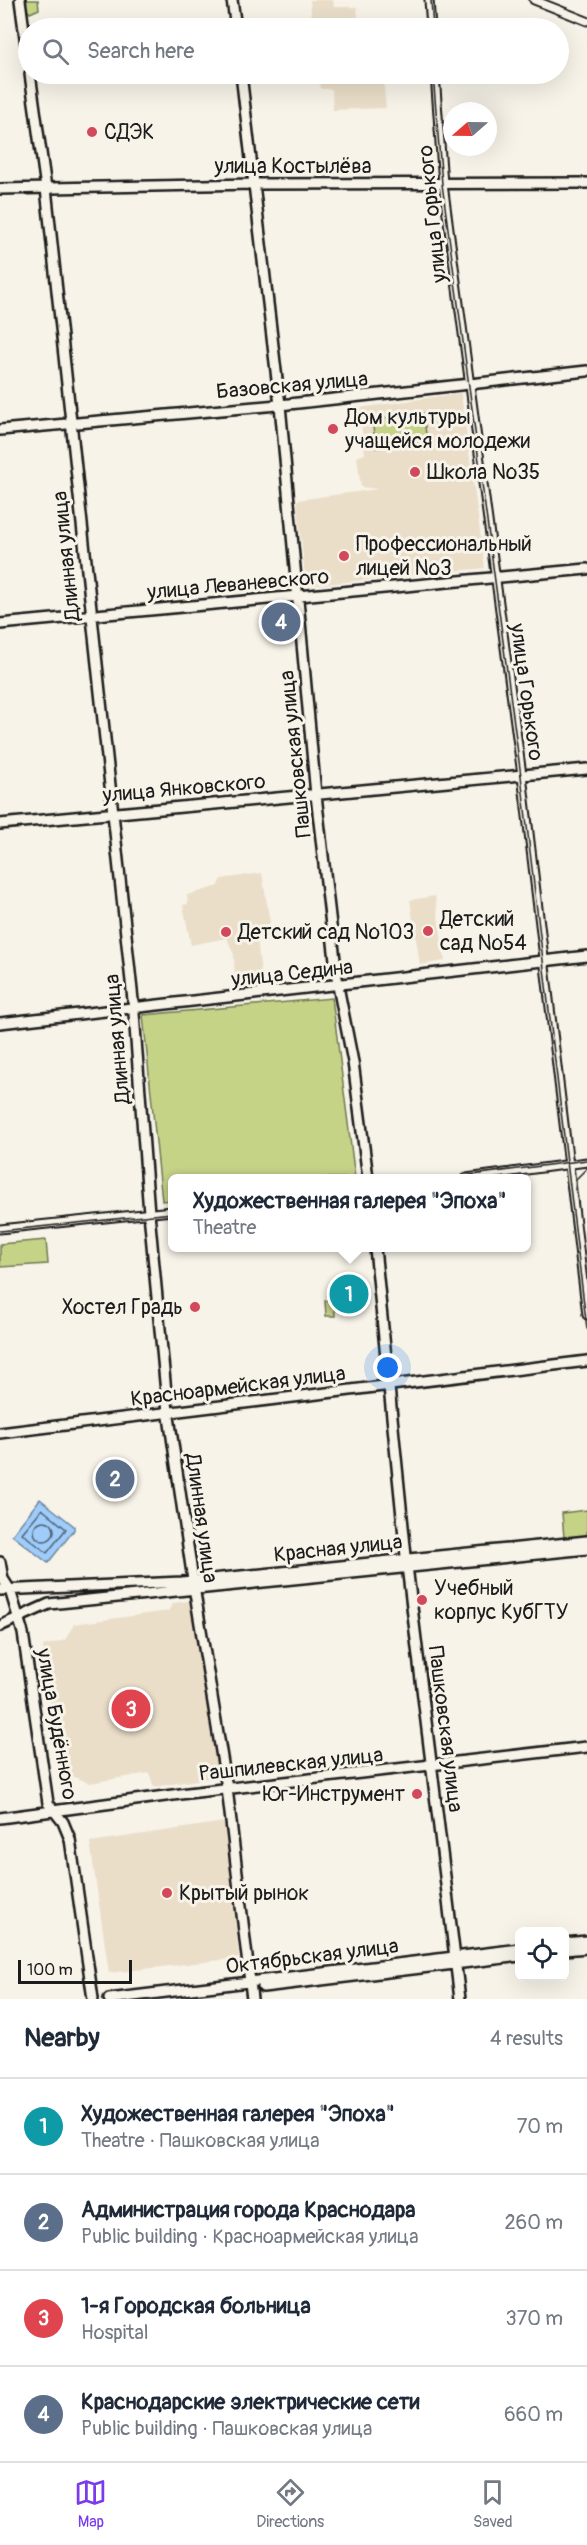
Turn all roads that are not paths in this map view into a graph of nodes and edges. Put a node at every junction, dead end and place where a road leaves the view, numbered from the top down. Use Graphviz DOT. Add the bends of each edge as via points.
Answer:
graph roads {
  1 [pos="20,0"];
  2 [pos="232,0"];
  3 [pos="429,0"];
  4 [pos="534,0"];
  5 [pos="22,18"];
  6 [pos="235,18"];
  7 [pos="430,18"];
  8 [pos="587,21"];
  9 [pos="31,84"];
  10 [pos="242,84"];
  11 [pos="436,84"];
  12 [pos="587,183"];
  13 [pos="254,184"];
  14 [pos="443,184"];
  15 [pos="46,188"];
  16 [pos="0,189"];
  17 [pos="587,371"];
  18 [pos="469,385"];
  19 [pos="280,405"];
  20 [pos="70,423"];
  21 [pos="0,430"];
  22 [pos="587,569"];
  23 [pos="495,579"];
  24 [pos="298,597"];
  25 [pos="90,615"];
  26 [pos="0,624"];
  27 [pos="587,769"];
  28 [pos="522,776"];
  29 [pos="316,795"];
  30 [pos="113,812"];
  31 [pos="0,824"];
  32 [pos="587,956"];
  33 [pos="545,962"];
  34 [pos="338,986"];
  35 [pos="134,1008"];
  36 [pos="0,1023"];
  37 [pos="587,1162"];
  38 [pos="570,1164"];
  39 [pos="367,1174"];
  40 [pos="501,1174"];
  41 [pos="168,1211"];
  42 [pos="149,1213"];
  43 [pos="0,1229"];
  44 [pos="375,1252"];
  45 [pos="587,1315"];
  46 [pos="587,1361"];
  47 [pos="389,1387"];
  48 [pos="169,1412"];
  49 [pos="0,1433"];
  50 [pos="587,1541"];
  51 [pos="587,1549"];
  52 [pos="0,1562"];
  53 [pos="407,1563"];
  54 [pos="193,1584"];
  55 [pos="92,1585"];
  56 [pos="5,1590"];
  57 [pos="93,1599"];
  58 [pos="19,1618"];
  59 [pos="0,1626"];
  60 [pos="587,1747"];
  61 [pos="432,1767"];
  62 [pos="227,1788"];
  63 [pos="52,1811"];
  64 [pos="0,1818"];
  65 [pos="587,1941"];
  66 [pos="569,1943"];
  67 [pos="587,1948"];
  68 [pos="515,1950"];
  69 [pos="569,1950"];
  70 [pos="515,1956"];
  71 [pos="456,1960"];
  72 [pos="251,1986"];
  73 [pos="93,1999"];
  74 [pos="110,1999"];
  75 [pos="159,1999"];
  76 [pos="252,1999"];
  77 [pos="460,1999"];
  1 -- 5 [label="street"];
  2 -- 6 [label="street"];
  3 -- 7 [label="street"];
  4 -- 8 [label="street"];
  9 -- 15 [label="street, Длинная улица"];
  10 -- 13 [label="street, Пашковская улица"];
  11 -- 14 [label="street, улица Горького"];
  12 -- 14 [label="street, улица Костылёва"];
  13 -- 14 [label="street, улица Костылёва"];
  13 -- 15 [label="street, улица Костылёва"];
  13 -- 19 [label="street, Пашковская улица"];
  14 -- 18 [label="street, улица Горького"];
  15 -- 16 [label="street, улица Костылёва"];
  15 -- 20 [label="street, Длинная улица"];
  17 -- 18 [label="street, Базовская улица"];
  18 -- 19 [label="street, Базовская улица"];
  18 -- 23 [label="street, улица Горького"];
  19 -- 20 [label="street, Базовская улица"];
  19 -- 24 [label="street, Пашковская улица"];
  20 -- 21 [label="street, Базовская улица"];
  20 -- 25 [label="street, Длинная улица"];
  22 -- 23 [label="street, улица Леваневского"];
  23 -- 24 [label="street, улица Леваневского"];
  23 -- 28 [label="street, улица Горького"];
  24 -- 25 [label="street, улица Леваневского"];
  24 -- 29 [label="street, Пашковская улица"];
  25 -- 26 [label="street, улица Леваневского"];
  25 -- 30 [label="street, Длинная улица"];
  27 -- 28 [label="street, улица Янковского"];
  28 -- 29 [label="street, улица Янковского"];
  28 -- 33 [label="street, улица Горького"];
  29 -- 30 [label="street, улица Янковского"];
  29 -- 34 [label="street, Пашковская улица"];
  30 -- 31 [label="street, улица Янковского"];
  30 -- 35 [label="street, Длинная улица"];
  32 -- 33 [label="street, улица Седина"];
  33 -- 34 [label="street, улица Седина"];
  33 -- 38 [label="street, улица Горького"];
  34 -- 35 [label="street, улица Седина"];
  34 -- 39 [label="street, Пашковская улица" via="353,1062"];
  35 -- 36 [label="street, улица Седина"];
  35 -- 42 [label="street, Длинная улица"];
  37 -- 38 [label="street"];
  38 -- 40 [label="street"];
  38 -- 45 [label="street, улица Горького"];
  41 -- 42 [label="street"];
  42 -- 43 [label="street"];
  42 -- 48 [label="street, Длинная улица"];
  44 -- 47 [label="street, Пашковская улица"];
  46 -- 47 [label="street, Красноармейская улица"];
  47 -- 48 [label="street, Красноармейская улица"];
  47 -- 53 [label="street, Пашковская улица"];
  48 -- 49 [label="street, Красноармейская улица"];
  48 -- 54 [label="street, Длинная улица"];
  50 -- 53 [label="street, Красная улица"];
  51 -- 53 [label="street, Красная улица"];
  52 -- 56 [label="street, улица Будённого"];
  53 -- 54 [label="street, Красная улица"];
  53 -- 61 [label="street, Пашковская улица"];
  54 -- 55 [label="street, Красная улица"];
  54 -- 57 [label="street, Красная улица"];
  54 -- 62 [label="street, Длинная улица"];
  55 -- 56 [label="street, Красная улица"];
  55 -- 57 [label="street"];
  56 -- 58 [label="street, улица Будённого"];
  57 -- 58 [label="street, Красная улица" via="49,1604"];
  58 -- 59 [label="street, Красная улица"];
  58 -- 63 [label="street, улица Будённого"];
  60 -- 61 [label="street, Рашпилевская улица"];
  61 -- 62 [label="street, Рашпилевская улица"];
  61 -- 71 [label="street, Пашковская улица"];
  62 -- 63 [label="street, Рашпилевская улица"];
  62 -- 72 [label="street, Длинная улица"];
  63 -- 64 [label="street, Рашпилевская улица"];
  63 -- 73 [label="street, улица Будённого" via="63,1822 70,1839"];
  65 -- 66 [label="street"];
  67 -- 69 [label="street"];
  68 -- 71 [label="street, Октябрьская улица"];
  70 -- 71 [label="street, Октябрьская улица"];
  71 -- 72 [label="street, Октябрьская улица"];
  71 -- 77 [label="street, Пашковская улица"];
  72 -- 74 [label="street, Октябрьская улица"];
  72 -- 75 [label="street, Октябрьская улица"];
  72 -- 76 [label="street, Длинная улица"];
}
